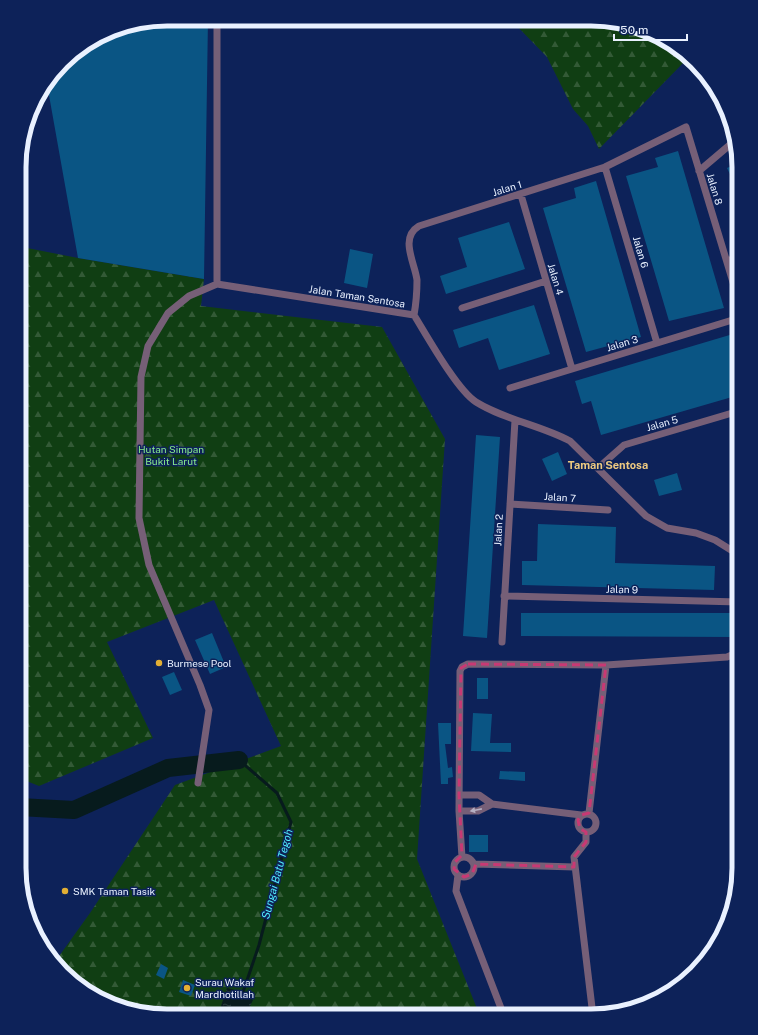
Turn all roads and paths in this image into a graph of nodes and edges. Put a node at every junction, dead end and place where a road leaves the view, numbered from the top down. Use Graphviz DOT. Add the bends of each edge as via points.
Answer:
graph roads {
  1 [pos="217,26"];
  2 [pos="686,128"];
  3 [pos="730,145"];
  4 [pos="605,167"];
  5 [pos="699,171"];
  6 [pos="521,195"];
  7 [pos="732,260"];
  8 [pos="727,262"];
  9 [pos="732,279"];
  10 [pos="546,282"];
  11 [pos="217,284"];
  12 [pos="462,308"];
  13 [pos="414,315"];
  14 [pos="732,320"];
  15 [pos="657,343"];
  16 [pos="572,369"];
  17 [pos="510,388"];
  18 [pos="732,413"];
  19 [pos="515,420"];
  20 [pos="598,468"];
  21 [pos="510,504"];
  22 [pos="608,510"];
  23 [pos="732,551"];
  24 [pos="504,596"];
  25 [pos="732,602"];
  26 [pos="502,642"];
  27 [pos="732,655"];
  28 [pos="606,665"];
  29 [pos="198,782"];
  30 [pos="459,795"];
  31 [pos="492,804"];
  32 [pos="459,811"];
  33 [pos="589,814"];
  34 [pos="581,815"];
  35 [pos="586,832"];
  36 [pos="462,857"];
  37 [pos="475,864"];
  38 [pos="574,867"];
  39 [pos="458,875"];
  40 [pos="501,1009"];
  41 [pos="592,1009"];
  1 -- 11 [label="street"];
  2 -- 4 [label="street, Jalan 1"];
  2 -- 5 [label="street, Jalan 8"];
  3 -- 5 [label="street"];
  4 -- 6 [label="street, Jalan 1"];
  4 -- 15 [label="street, Jalan 6"];
  5 -- 8 [label="street, Jalan 8"];
  6 -- 10 [label="street, Jalan 4"];
  6 -- 13 [label="street, Jalan 1" via="413,230 409,250 416,280"];
  7 -- 8 [label="street"];
  8 -- 9 [label="street, Jalan 8"];
  10 -- 12 [label="street"];
  10 -- 16 [label="street, Jalan 4"];
  11 -- 13 [label="street, Jalan Taman Sentosa"];
  11 -- 29 [label="street" via="189,296 168,314 148,346 141,377 139,518 149,565 209,710"];
  13 -- 19 [label="street, Jalan Taman Sentosa" via="467,395 486,408"];
  14 -- 15 [label="street, Jalan 3"];
  15 -- 16 [label="street, Jalan 3"];
  16 -- 17 [label="street, Jalan 3"];
  18 -- 20 [label="street, Jalan 5" via="624,445"];
  19 -- 20 [label="street, Jalan Taman Sentosa" via="570,441"];
  19 -- 21 [label="street, Jalan 2"];
  20 -- 23 [label="street, Jalan Taman Sentosa" via="646,516 667,528 715,540"];
  21 -- 22 [label="street, Jalan 7"];
  21 -- 24 [label="street, Jalan 2"];
  24 -- 25 [label="street, Jalan 9"];
  24 -- 26 [label="street, Jalan 2"];
  27 -- 28 [label="street"];
  28 -- 30 [label="street" via="462,666"];
  28 -- 33 [label="street"];
  30 -- 31 [label="street" via="479,795"];
  30 -- 32 [label="street"];
  31 -- 32 [label="street, one-way" via="478,811"];
  31 -- 34 [label="street"];
  32 -- 36 [label="street"];
  33 -- 34 [label="street"];
  33 -- 35 [label="street" via="596,819 596,826 592,831"];
  34 -- 35 [label="street" via="578,820 579,826"];
  35 -- 38 [label="street" via="586,842 574,857"];
  36 -- 37 [label="street" via="471,859"];
  36 -- 39 [label="street" via="455,862 454,869"];
  37 -- 38 [label="street"];
  37 -- 39 [label="street" via="470,876"];
  38 -- 41 [label="street"];
  39 -- 40 [label="street" via="456,891"];
}
